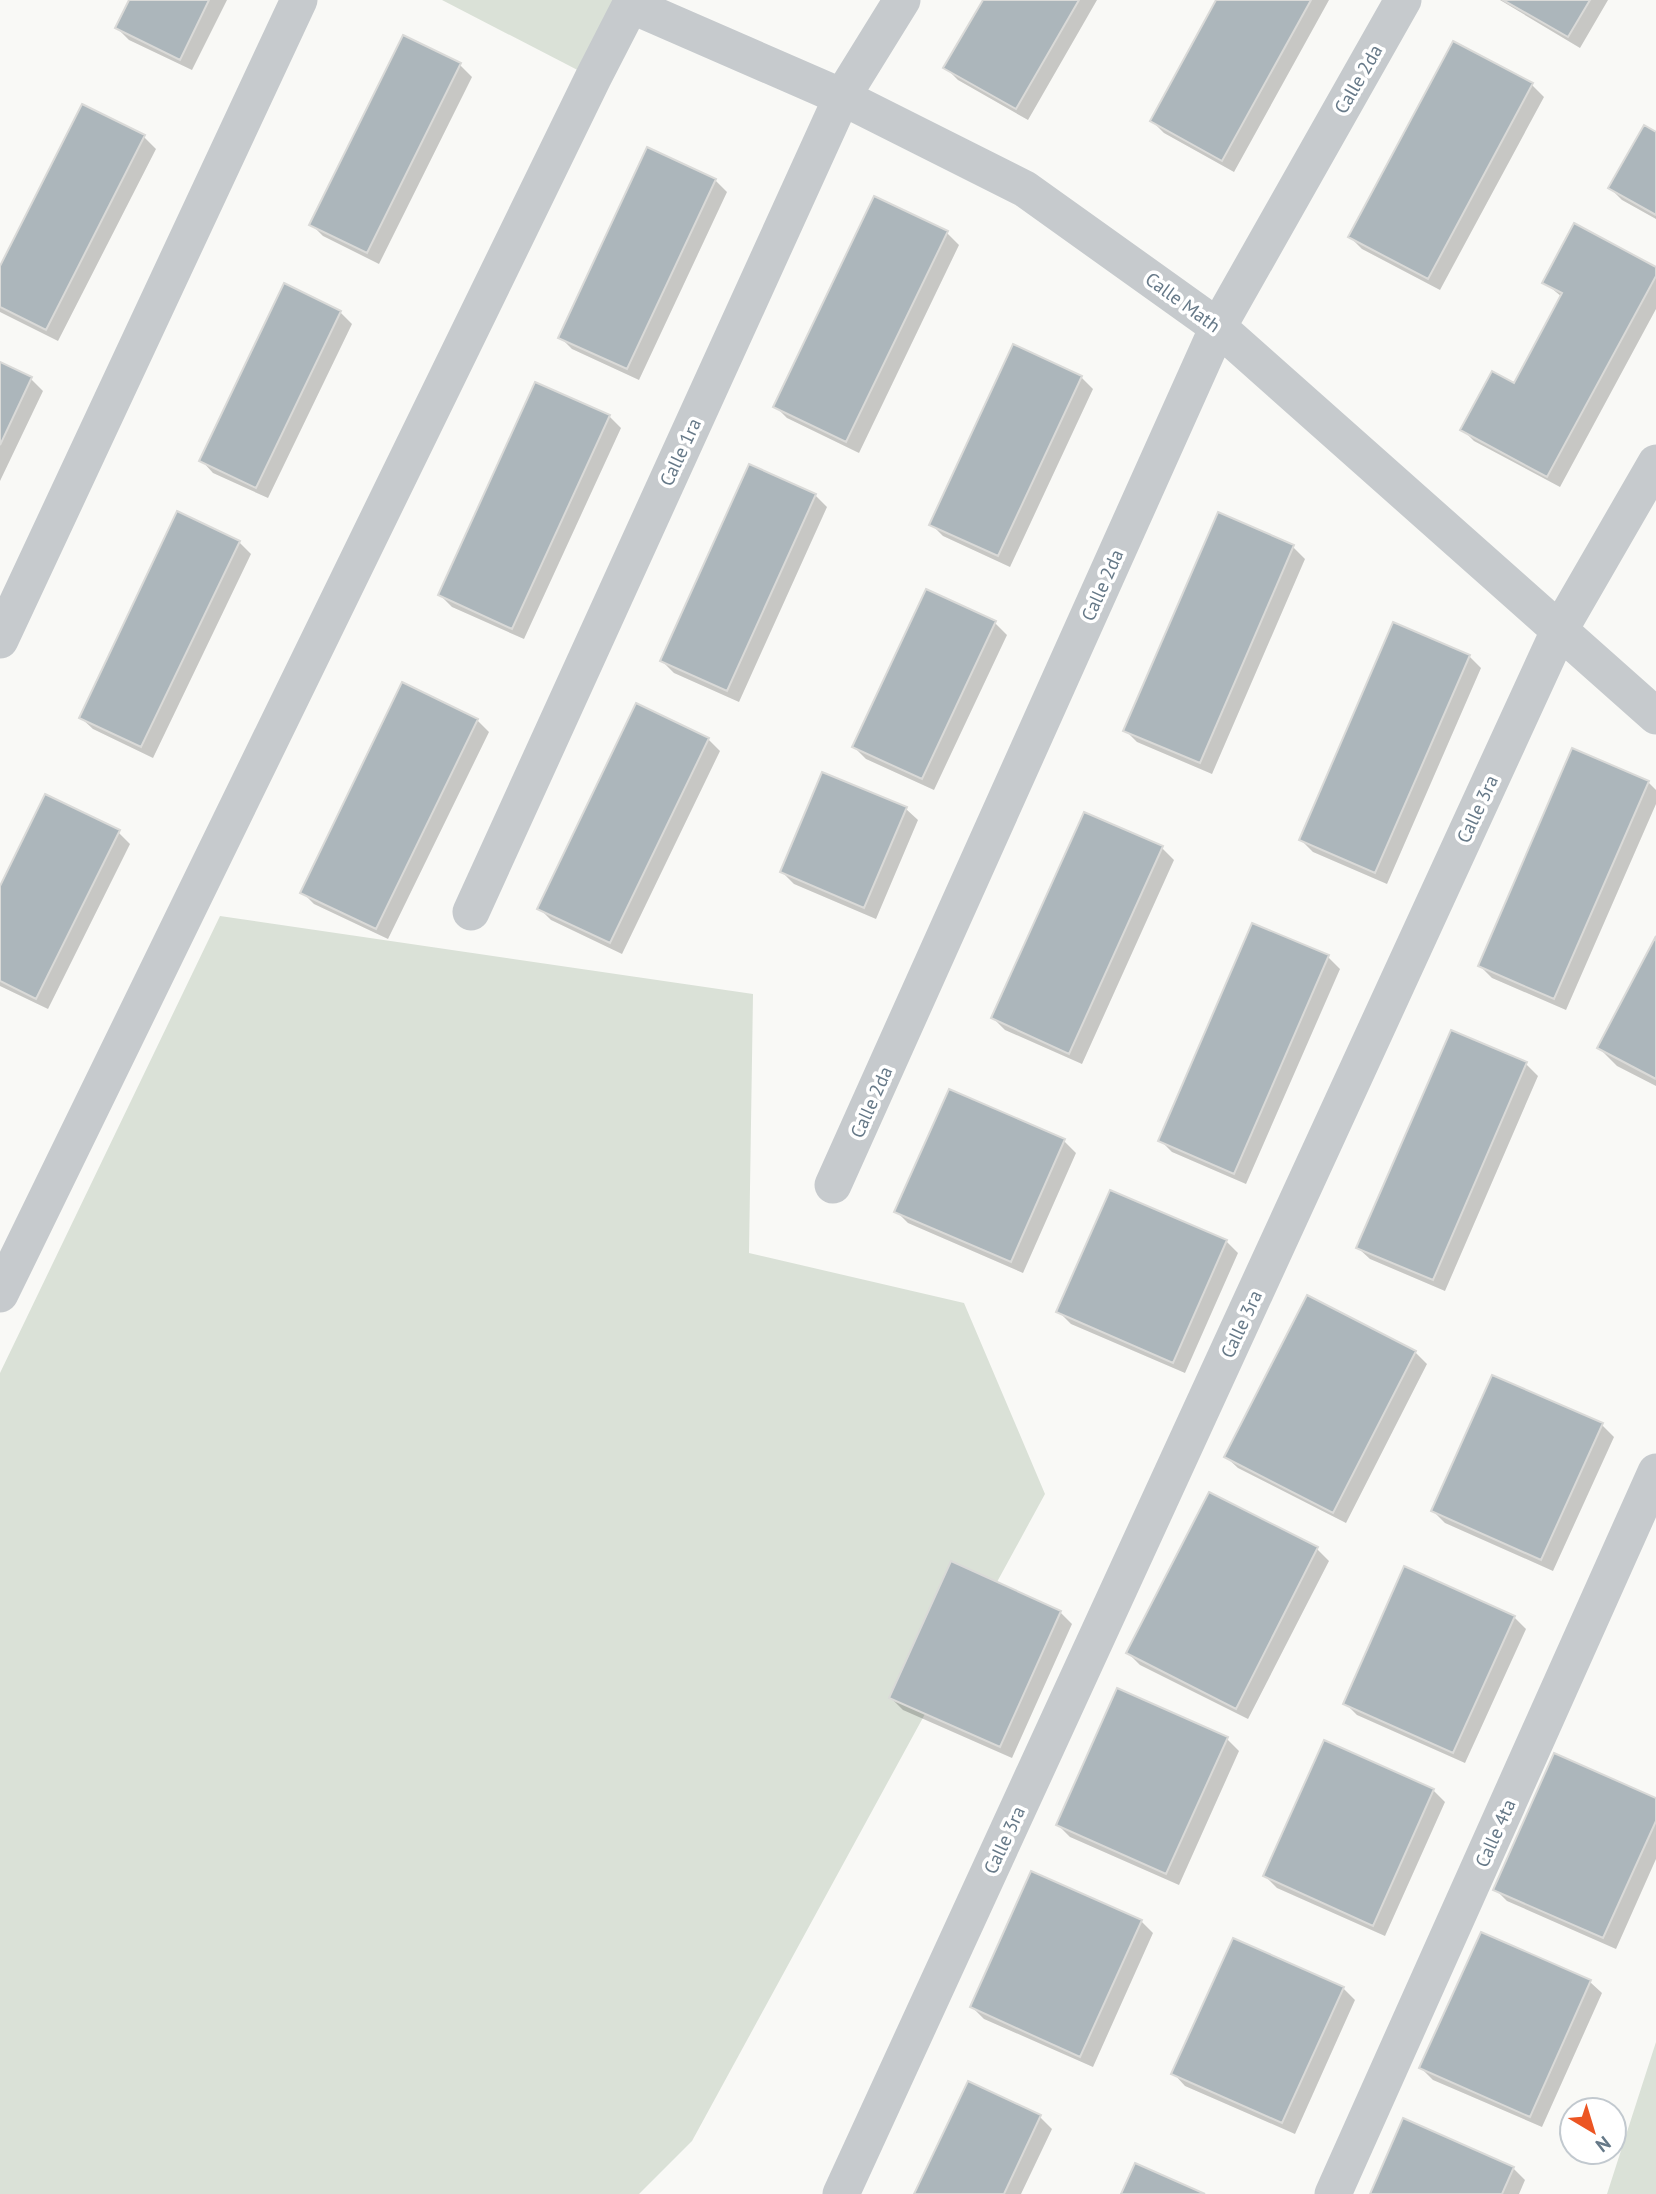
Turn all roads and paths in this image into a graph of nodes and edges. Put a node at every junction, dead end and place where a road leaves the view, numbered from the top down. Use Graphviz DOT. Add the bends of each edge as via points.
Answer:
graph roads {
  1 [pos="299,0"];
  2 [pos="902,0"];
  3 [pos="1403,0"];
  4 [pos="632,2"];
  5 [pos="842,97"];
  6 [pos="1218,327"];
  7 [pos="1656,463"];
  8 [pos="1559,631"];
  9 [pos="0,640"];
  10 [pos="1656,716"];
  11 [pos="471,912"];
  12 [pos="833,1185"];
  13 [pos="0,1294"];
  14 [pos="1656,1472"];
  15 [pos="842,2194"];
  16 [pos="1333,2194"];
  1 -- 9 [label="street"];
  2 -- 5 [label="street, Calle 1ra"];
  3 -- 6 [label="street, Calle 2da"];
  4 -- 5 [label="street, Calle Math"];
  4 -- 13 [label="street"];
  5 -- 6 [label="street, Calle Math" via="1025,188"];
  5 -- 11 [label="street, Calle 1ra"];
  6 -- 8 [label="street, Calle Math"];
  6 -- 12 [label="street, Calle 2da"];
  7 -- 8 [label="street, Calle 3ra"];
  8 -- 10 [label="street, Calle Math"];
  8 -- 15 [label="street, Calle 3ra"];
  14 -- 16 [label="street, Calle 4ta"];
}
